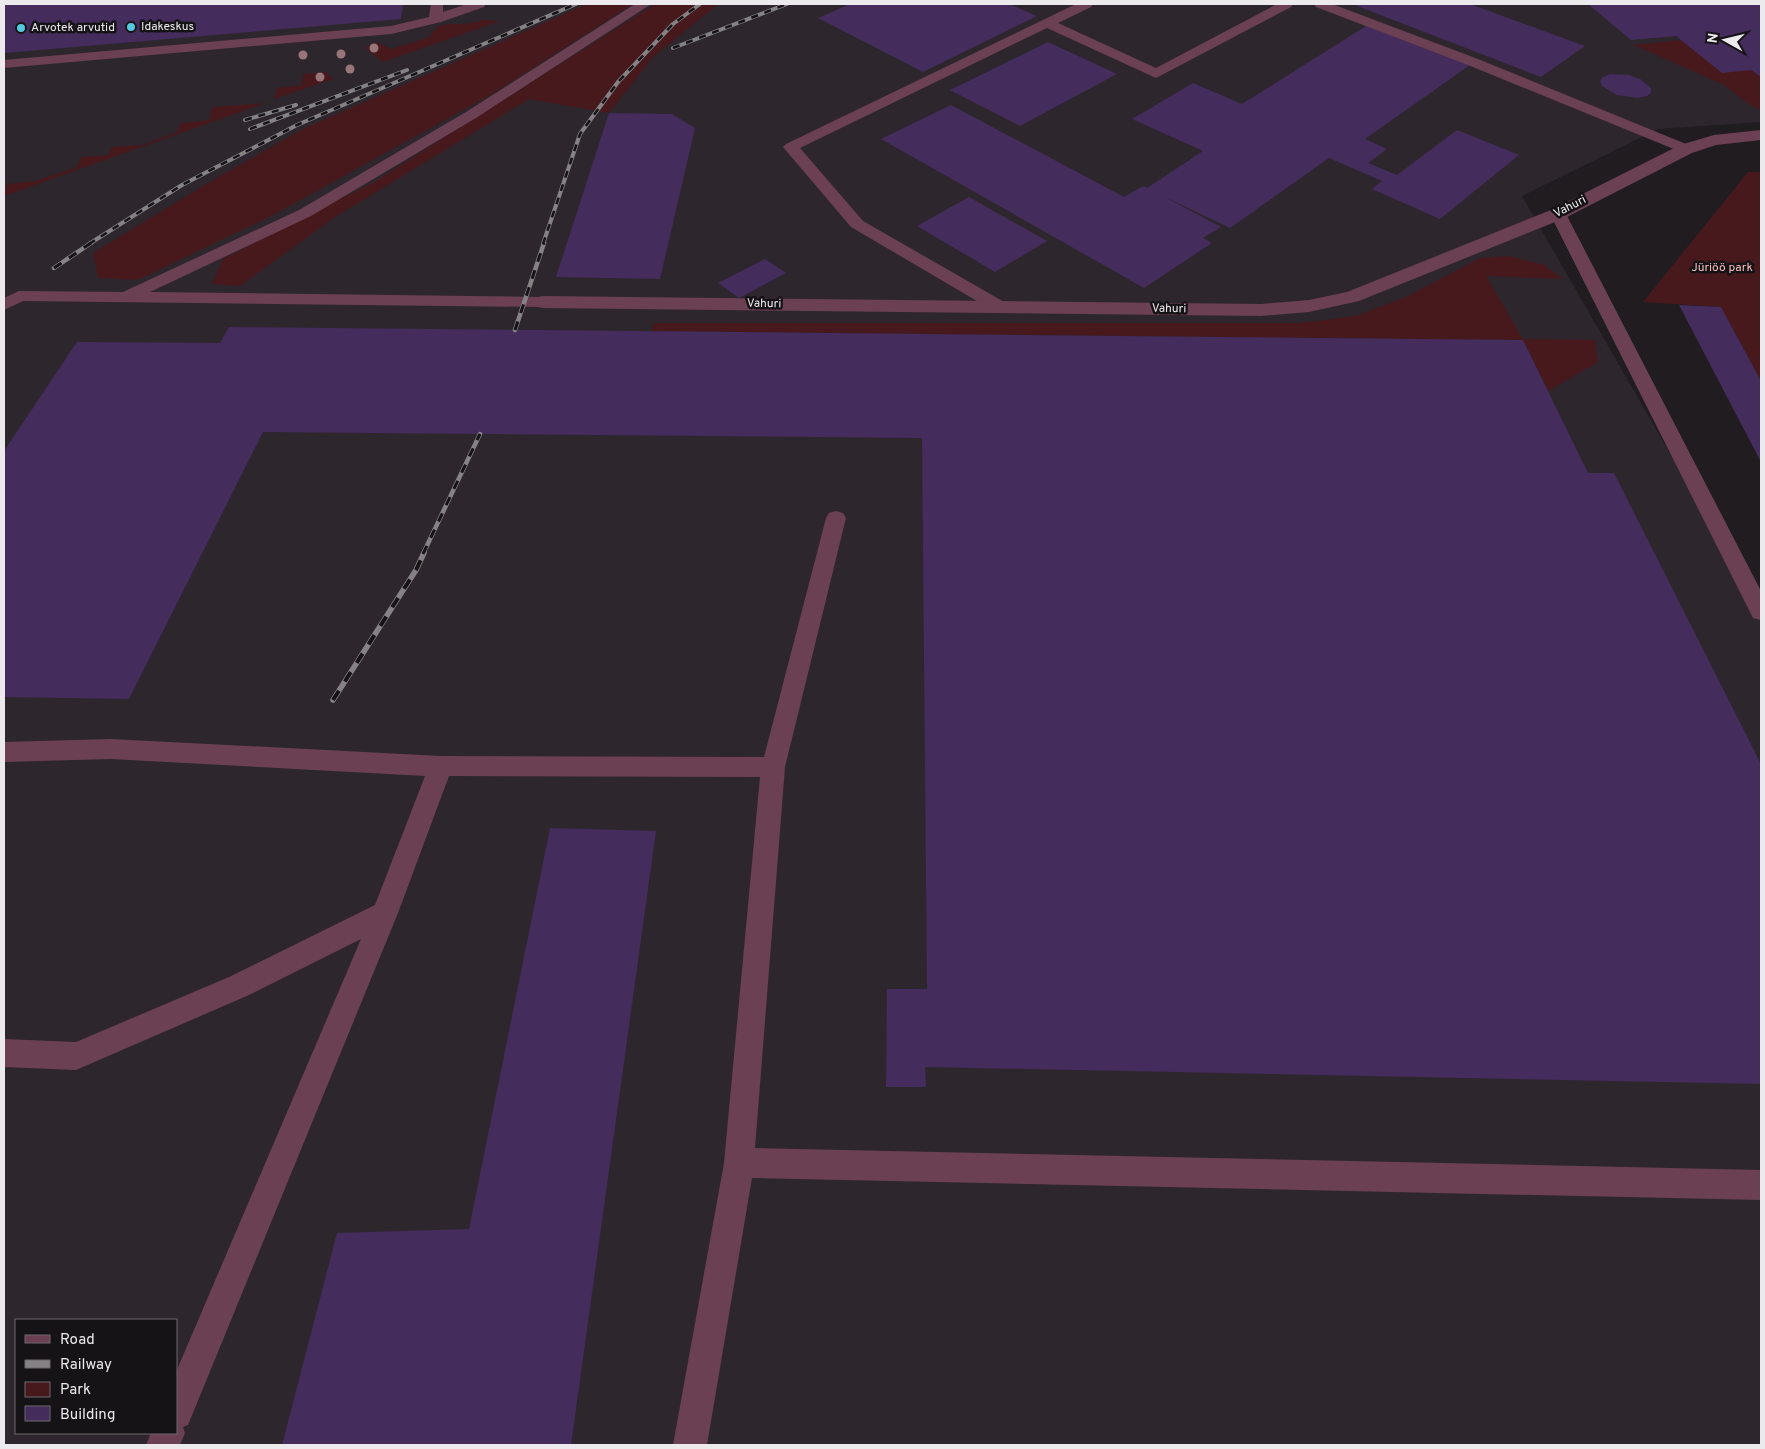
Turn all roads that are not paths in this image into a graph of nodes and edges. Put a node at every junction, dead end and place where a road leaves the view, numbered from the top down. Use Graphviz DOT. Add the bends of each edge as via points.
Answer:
graph roads {
  1 [pos="437,4"];
  2 [pos="479,4"];
  3 [pos="644,4"];
  4 [pos="1086,4"];
  5 [pos="1286,4"];
  6 [pos="1321,4"];
  7 [pos="436,19"];
  8 [pos="1047,23"];
  9 [pos="4,64"];
  10 [pos="1761,135"];
  11 [pos="1686,149"];
  12 [pos="1558,214"];
  13 [pos="128,296"];
  14 [pos="542,302"];
  15 [pos="4,305"];
  16 [pos="1000,307"];
  17 [pos="836,518"];
  18 [pos="1761,612"];
  19 [pos="4,752"];
  20 [pos="441,766"];
  21 [pos="773,767"];
  22 [pos="385,913"];
  23 [pos="4,1053"];
  24 [pos="739,1163"];
  25 [pos="1761,1185"];
  26 [pos="178,1408"];
  27 [pos="690,1445"];
  1 -- 7 [label="lane"];
  2 -- 7 [label="lane"];
  3 -- 13 [label="lane" via="471,115 305,213"];
  4 -- 8 [label="lane"];
  5 -- 8 [label="lane" via="1156,74"];
  6 -- 11 [label="lane"];
  7 -- 9 [label="lane" via="392,30"];
  8 -- 16 [label="lane" via="791,147 858,224"];
  10 -- 11 [label="street, Vahuri" via="1714,140"];
  11 -- 12 [label="street, Vahuri"];
  12 -- 16 [label="street, Vahuri" via="1384,286 1309,306 1261,310"];
  12 -- 18 [label="lane"];
  13 -- 14 [label="lane"];
  13 -- 15 [label="lane" via="19,296"];
  14 -- 16 [label="street, Vahuri"];
  17 -- 21 [label="lane"];
  19 -- 20 [label="lane" via="110,749"];
  20 -- 21 [label="lane"];
  20 -- 22 [label="lane"];
  21 -- 24 [label="lane"];
  22 -- 23 [label="lane" via="239,986 76,1056"];
  22 -- 26 [label="lane"];
  24 -- 25 [label="lane"];
  24 -- 27 [label="lane"];
}
